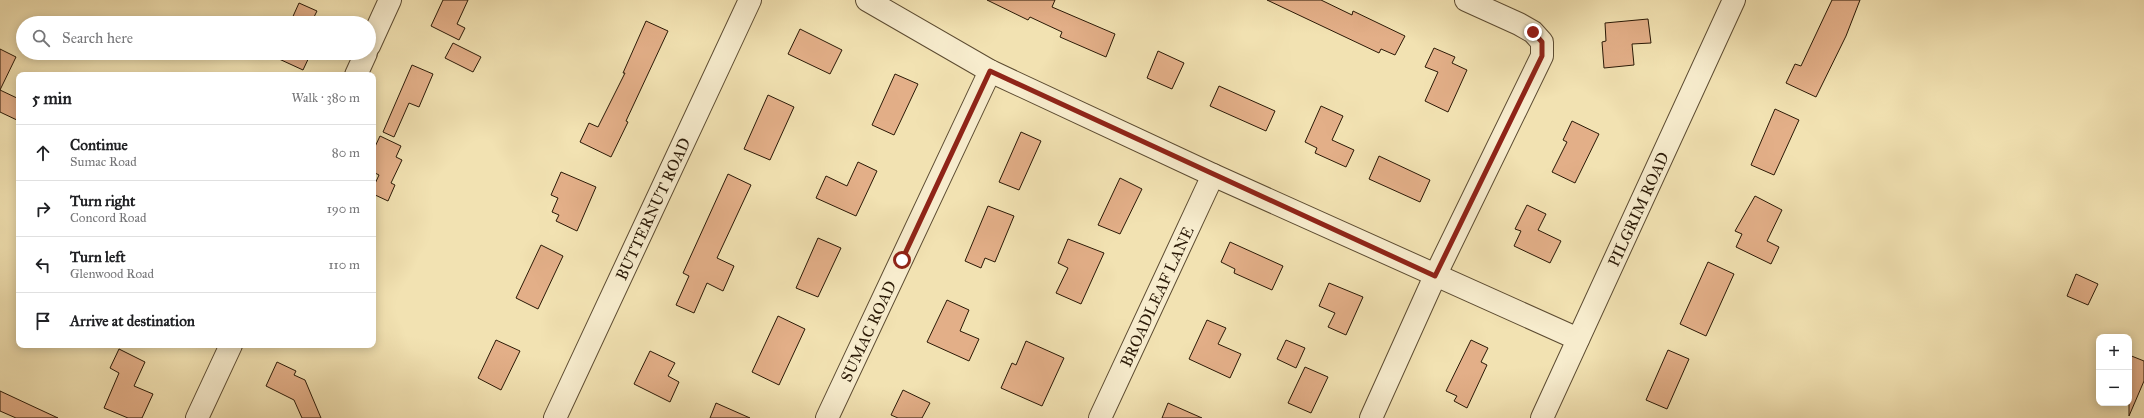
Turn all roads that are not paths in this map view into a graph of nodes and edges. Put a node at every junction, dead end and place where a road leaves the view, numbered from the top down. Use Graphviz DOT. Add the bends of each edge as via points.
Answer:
graph roads {
  1 [pos="390,0"];
  2 [pos="750,0"];
  3 [pos="867,0"];
  4 [pos="1466,0"];
  5 [pos="1734,0"];
  6 [pos="376,31"];
  7 [pos="363,60"];
  8 [pos="990,71"];
  9 [pos="357,72"];
  10 [pos="1213,175"];
  11 [pos="1435,276"];
  12 [pos="1578,339"];
  13 [pos="230,348"];
  14 [pos="198,418"];
  15 [pos="555,418"];
  16 [pos="827,418"];
  17 [pos="1100,418"];
  18 [pos="1371,418"];
  19 [pos="1542,418"];
  1 -- 6 [label="street"];
  2 -- 15 [label="street, BUTTERNUT ROAD"];
  3 -- 8 [label="street"];
  4 -- 11 [label="street" via="1533,32 1542,42 1542,56"];
  5 -- 12 [label="street, PILGRIM ROAD"];
  7 -- 9 [label="street"];
  8 -- 10 [label="street"];
  8 -- 16 [label="street, SUMAC ROAD"];
  10 -- 11 [label="street"];
  10 -- 17 [label="street, BROADLEAF LANE"];
  11 -- 12 [label="street"];
  11 -- 18 [label="street"];
  12 -- 19 [label="street, PILGRIM ROAD"];
  13 -- 14 [label="street"];
}
